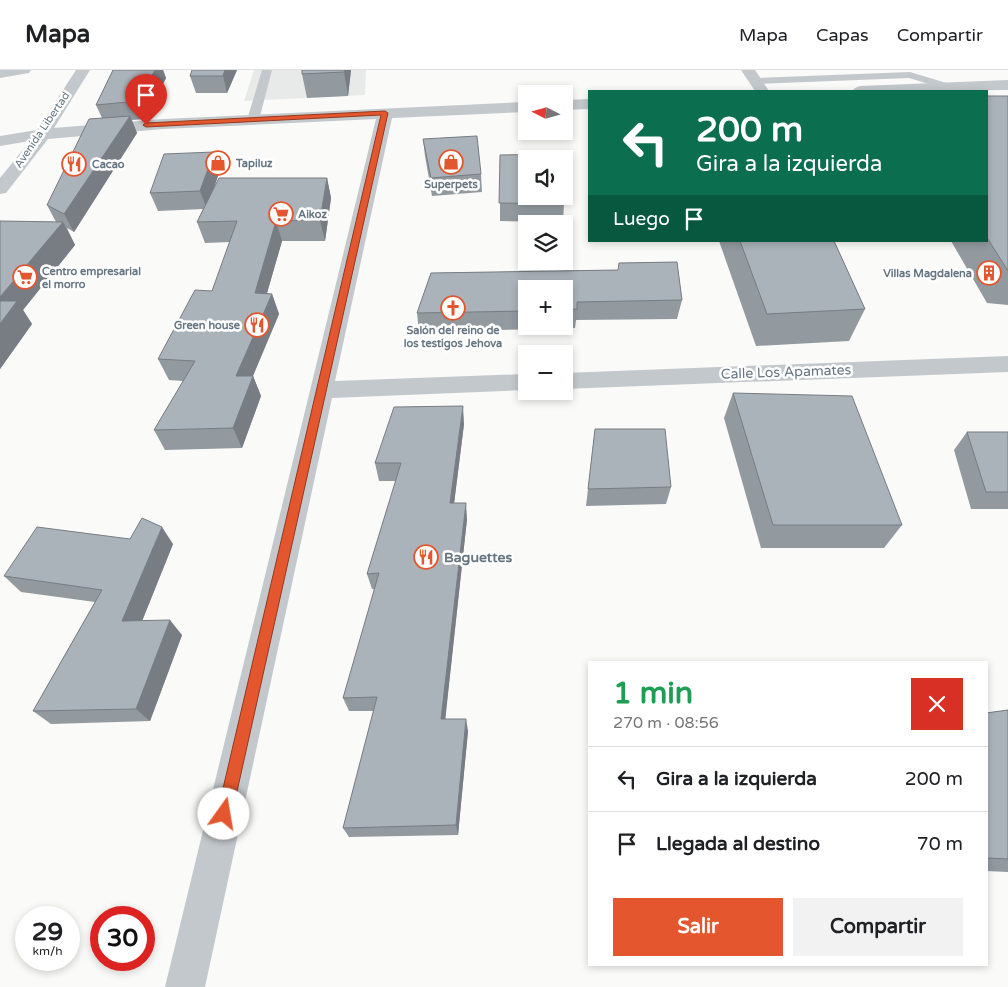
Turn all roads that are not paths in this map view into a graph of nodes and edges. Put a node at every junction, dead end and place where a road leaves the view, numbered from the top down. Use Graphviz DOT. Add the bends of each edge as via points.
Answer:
graph roads {
  1 [pos="24,70"];
  2 [pos="83,70"];
  3 [pos="267,70"];
  4 [pos="0,74"];
  5 [pos="755,81"];
  6 [pos="1008,85"];
  7 [pos="949,87"];
  8 [pos="882,90"];
  9 [pos="1008,98"];
  10 [pos="988,99"];
  11 [pos="588,104"];
  12 [pos="573,105"];
  13 [pos="518,108"];
  14 [pos="588,117"];
  15 [pos="573,118"];
  16 [pos="253,120"];
  17 [pos="383,120"];
  18 [pos="518,120"];
  19 [pos="39,140"];
  20 [pos="0,142"];
  21 [pos="0,152"];
  22 [pos="0,189"];
  23 [pos="1008,364"];
  24 [pos="573,381"];
  25 [pos="518,382"];
  26 [pos="321,390"];
  27 [pos="184,987"];
  1 -- 4 [label="street"];
  2 -- 19 [label="street, Avenida Libertad"];
  3 -- 16 [label="lane"];
  5 -- 7 [label="lane" via="910,76"];
  6 -- 7 [label="street"];
  7 -- 8 [label="street"];
  9 -- 10 [label="street"];
  11 -- 12 [label="street"];
  13 -- 17 [label="street"];
  14 -- 15 [label="street"];
  16 -- 17 [label="street"];
  16 -- 19 [label="street" via="163,124"];
  17 -- 18 [label="street"];
  17 -- 19 [label="street" via="196,135"];
  17 -- 26 [label="street"];
  19 -- 20 [label="street"];
  19 -- 21 [label="street"];
  19 -- 22 [label="street, Avenida Libertad"];
  23 -- 24 [label="street, Calle Los Apamates"];
  25 -- 26 [label="street"];
  26 -- 27 [label="street"];
}
